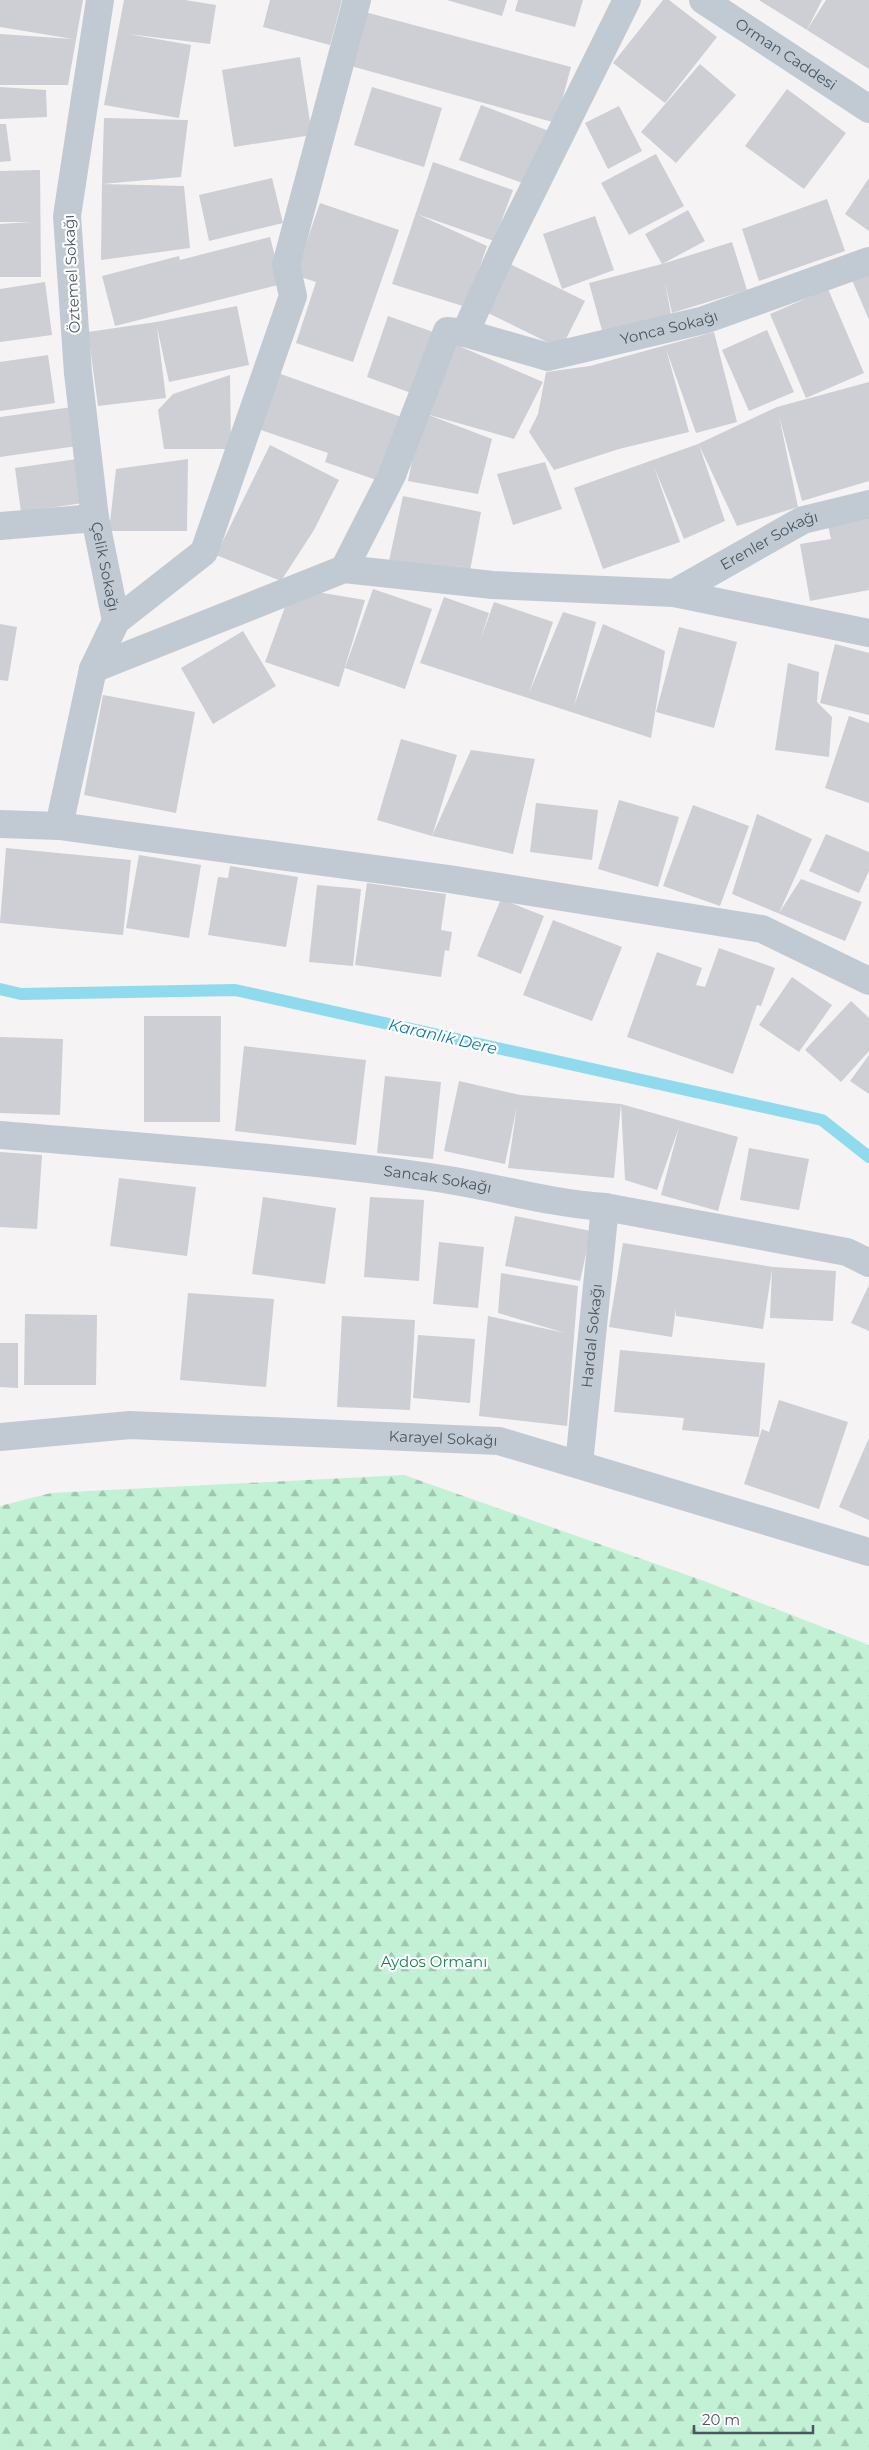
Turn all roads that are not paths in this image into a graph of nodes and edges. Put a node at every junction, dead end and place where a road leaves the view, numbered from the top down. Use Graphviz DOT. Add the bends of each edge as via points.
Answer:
graph roads {
  1 [pos="100,0"];
  2 [pos="357,0"];
  3 [pos="627,0"];
  4 [pos="703,0"];
  5 [pos="869,109"];
  6 [pos="869,261"];
  7 [pos="465,333"];
  8 [pos="869,504"];
  9 [pos="95,518"];
  10 [pos="0,526"];
  11 [pos="344,569"];
  12 [pos="674,593"];
  13 [pos="116,621"];
  14 [pos="869,633"];
  15 [pos="93,669"];
  16 [pos="0,824"];
  17 [pos="59,826"];
  18 [pos="869,981"];
  19 [pos="0,1135"];
  20 [pos="605,1207"];
  21 [pos="869,1263"];
  22 [pos="0,1438"];
  23 [pos="579,1464"];
  24 [pos="869,1552"];
  1 -- 9 [label="street, Öztemel Sokağı" via="67,216 78,373"];
  2 -- 13 [label="street" via="286,265 293,296 204,552"];
  3 -- 7 [label="street"];
  4 -- 5 [label="street, Orman Caddesi"];
  6 -- 7 [label="street, Yonca Sokağı" via="704,320 548,357"];
  7 -- 11 [label="street" via="447,331 392,475"];
  8 -- 12 [label="street, Erenler Sokağı" via="803,520"];
  9 -- 10 [label="street, Çelik Sokağı"];
  9 -- 13 [label="street, Çelik Sokağı"];
  11 -- 12 [label="street" via="492,585"];
  11 -- 15 [label="street"];
  12 -- 14 [label="street"];
  13 -- 15 [label="street"];
  15 -- 17 [label="street"];
  16 -- 17 [label="street"];
  17 -- 18 [label="street" via="449,879 762,929"];
  19 -- 20 [label="street, Sancak Sokağı" via="246,1156 431,1177 572,1205"];
  20 -- 21 [label="street, Sancak Sokağı" via="847,1252"];
  20 -- 23 [label="street, Hardal Sokağı"];
  22 -- 23 [label="street, Karayel Sokağı" via="130,1425 489,1440"];
  23 -- 24 [label="street, Karayel Sokağı"];
}
